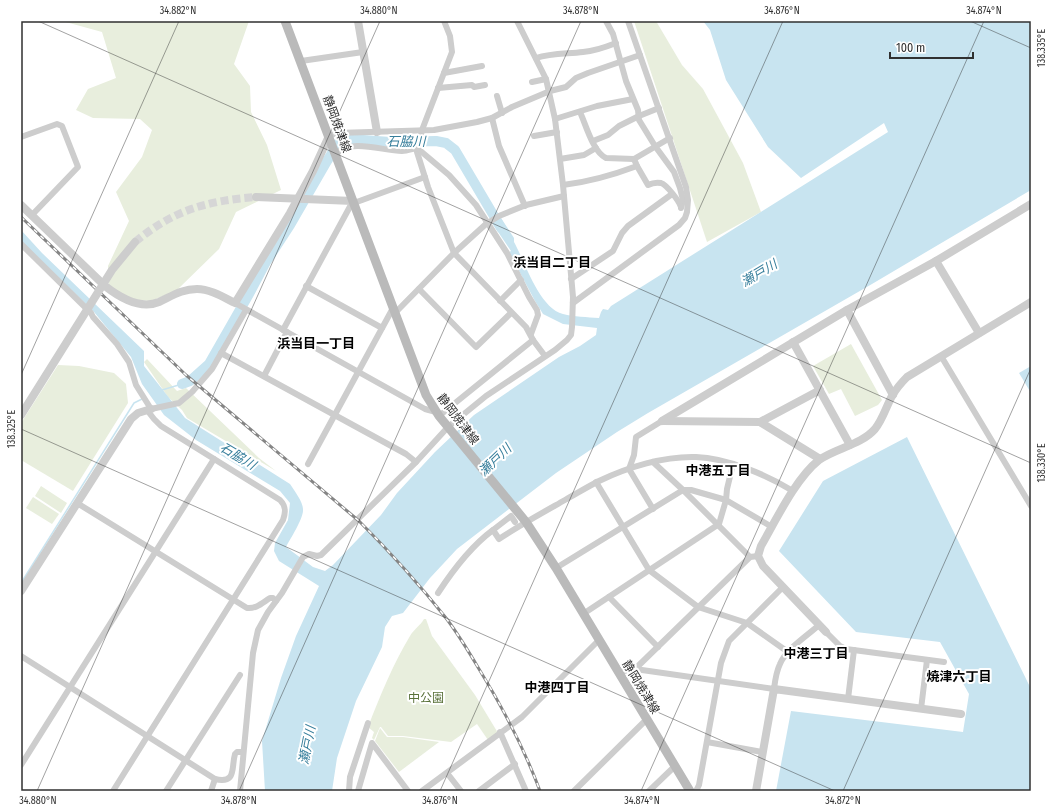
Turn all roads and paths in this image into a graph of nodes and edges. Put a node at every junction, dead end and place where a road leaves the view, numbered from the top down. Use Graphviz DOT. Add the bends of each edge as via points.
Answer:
graph roads {
  1 [pos="286,21"];
  2 [pos="358,21"];
  3 [pos="445,21"];
  4 [pos="517,21"];
  5 [pos="606,21"];
  6 [pos="628,21"];
  7 [pos="616,43"];
  8 [pos="363,52"];
  9 [pos="640,55"];
  10 [pos="536,58"];
  11 [pos="301,61"];
  12 [pos="621,61"];
  13 [pos="482,66"];
  14 [pos="444,73"];
  15 [pos="546,79"];
  16 [pos="532,82"];
  17 [pos="485,85"];
  18 [pos="438,88"];
  19 [pos="550,92"];
  20 [pos="497,96"];
  21 [pos="633,98"];
  22 [pos="659,108"];
  23 [pos="580,112"];
  24 [pos="502,113"];
  25 [pos="639,116"];
  26 [pos="492,118"];
  27 [pos="555,119"];
  28 [pos="422,130"];
  29 [pos="377,132"];
  30 [pos="557,132"];
  31 [pos="534,136"];
  32 [pos="21,137"];
  33 [pos="670,138"];
  34 [pos="330,139"];
  35 [pos="593,141"];
  36 [pos="417,148"];
  37 [pos="596,148"];
  38 [pos="656,148"];
  39 [pos="336,154"];
  40 [pos="634,158"];
  41 [pos="560,159"];
  42 [pos="637,166"];
  43 [pos="425,177"];
  44 [pos="563,185"];
  45 [pos="672,194"];
  46 [pos="564,196"];
  47 [pos="256,197"];
  48 [pos="302,199"];
  49 [pos="353,202"];
  50 [pos="1031,204"];
  51 [pos="21,205"];
  52 [pos="525,206"];
  53 [pos="682,208"];
  54 [pos="32,216"];
  55 [pos="685,218"];
  56 [pos="489,222"];
  57 [pos="135,242"];
  58 [pos="21,244"];
  59 [pos="454,254"];
  60 [pos="936,261"];
  61 [pos="571,279"];
  62 [pos="521,280"];
  63 [pos="306,286"];
  64 [pos="419,289"];
  65 [pos="500,301"];
  66 [pos="1031,302"];
  67 [pos="235,303"];
  68 [pos="573,303"];
  69 [pos="246,310"];
  70 [pos="847,310"];
  71 [pos="394,311"];
  72 [pos="511,313"];
  73 [pos="382,328"];
  74 [pos="285,331"];
  75 [pos="979,333"];
  76 [pos="532,337"];
  77 [pos="793,342"];
  78 [pos="221,353"];
  79 [pos="546,356"];
  80 [pos="941,356"];
  81 [pos="358,371"];
  82 [pos="264,376"];
  83 [pos="820,390"];
  84 [pos="893,395"];
  85 [pos="148,407"];
  86 [pos="438,414"];
  87 [pos="21,415"];
  88 [pos="334,415"];
  89 [pos="662,421"];
  90 [pos="760,422"];
  91 [pos="449,429"];
  92 [pos="850,445"];
  93 [pos="214,459"];
  94 [pos="820,459"];
  95 [pos="416,462"];
  96 [pos="653,462"];
  97 [pos="308,464"];
  98 [pos="733,464"];
  99 [pos="629,469"];
  100 [pos="596,482"];
  101 [pos="683,490"];
  102 [pos="793,491"];
  103 [pos="726,500"];
  104 [pos="77,503"];
  105 [pos="1031,506"];
  106 [pos="653,509"];
  107 [pos="521,520"];
  108 [pos="719,524"];
  109 [pos="772,527"];
  110 [pos="623,528"];
  111 [pos="493,530"];
  112 [pos="156,552"];
  113 [pos="754,556"];
  114 [pos="556,568"];
  115 [pos="649,570"];
  116 [pos="783,587"];
  117 [pos="21,591"];
  118 [pos="438,593"];
  119 [pos="609,597"];
  120 [pos="233,600"];
  121 [pos="276,601"];
  122 [pos="698,607"];
  123 [pos="583,614"];
  124 [pos="747,623"];
  125 [pos="820,625"];
  126 [pos="826,632"];
  127 [pos="599,640"];
  128 [pos="658,647"];
  129 [pos="854,650"];
  130 [pos="788,652"];
  131 [pos="21,656"];
  132 [pos="927,660"];
  133 [pos="944,662"];
  134 [pos="635,669"];
  135 [pos="618,672"];
  136 [pos="240,675"];
  137 [pos="718,681"];
  138 [pos="70,687"];
  139 [pos="774,689"];
  140 [pos="848,699"];
  141 [pos="921,709"];
  142 [pos="961,714"];
  143 [pos="647,719"];
  144 [pos="368,723"];
  145 [pos="500,732"];
  146 [pos="148,736"];
  147 [pos="707,742"];
  148 [pos="244,752"];
  149 [pos="762,752"];
  150 [pos="186,759"];
  151 [pos="515,764"];
  152 [pos="21,765"];
  153 [pos="675,766"];
  154 [pos="447,772"];
  155 [pos="215,779"];
  156 [pos="113,791"];
  157 [pos="166,791"];
  158 [pos="211,791"];
  159 [pos="240,791"];
  160 [pos="349,791"];
  161 [pos="358,791"];
  162 [pos="408,791"];
  163 [pos="422,791"];
  164 [pos="461,791"];
  165 [pos="479,791"];
  166 [pos="526,791"];
  167 [pos="574,791"];
  168 [pos="649,791"];
  169 [pos="690,791"];
  170 [pos="696,791"];
  171 [pos="756,791"];
  1 -- 11 [label="main road, 静岡焼津線"];
  2 -- 8 [label="street"];
  3 -- 14 [label="street" via="452,52"];
  4 -- 10 [label="street"];
  5 -- 7 [label="street"];
  6 -- 9 [label="street"];
  7 -- 10 [label="street" via="595,50"];
  7 -- 12 [label="street"];
  8 -- 11 [label="street"];
  8 -- 29 [label="street"];
  9 -- 12 [label="street"];
  9 -- 22 [label="street"];
  10 -- 15 [label="street"];
  11 -- 34 [label="main road, 静岡焼津線"];
  12 -- 19 [label="street" via="576,78 566,87"];
  12 -- 21 [label="street"];
  13 -- 14 [label="street"];
  14 -- 18 [label="street"];
  15 -- 16 [label="street"];
  15 -- 19 [label="street"];
  17 -- 18 [label="street"];
  18 -- 28 [label="street"];
  19 -- 24 [label="street"];
  19 -- 27 [label="street"];
  20 -- 24 [label="street"];
  21 -- 23 [label="street"];
  21 -- 25 [label="street"];
  22 -- 25 [label="street"];
  22 -- 33 [label="street"];
  23 -- 27 [label="street"];
  23 -- 35 [label="street"];
  24 -- 26 [label="street"];
  25 -- 35 [label="street"];
  25 -- 38 [label="street"];
  26 -- 28 [label="street" via="448,128"];
  26 -- 52 [label="street" via="499,146"];
  27 -- 30 [label="street"];
  28 -- 29 [label="street"];
  28 -- 36 [label="street"];
  29 -- 34 [label="street" via="337,134"];
  30 -- 31 [label="street"];
  30 -- 41 [label="street"];
  32 -- 54 [label="street" via="57,124 62,126 78,167"];
  33 -- 38 [label="street"];
  33 -- 55 [label="street" via="686,187 688,200"];
  34 -- 39 [label="main road, 静岡焼津線"];
  34 -- 48 [label="street"];
  35 -- 37 [label="street"];
  36 -- 39 [label="street" via="401,151 377,147 346,147"];
  36 -- 43 [label="street"];
  36 -- 56 [label="street" via="449,175"];
  37 -- 40 [label="street" via="606,158"];
  37 -- 41 [label="street" via="584,155"];
  38 -- 40 [label="street"];
  38 -- 53 [label="street" via="674,172 683,200"];
  39 -- 49 [label="main road, 静岡焼津線"];
  40 -- 42 [label="street"];
  41 -- 44 [label="street"];
  42 -- 44 [label="street" via="584,182"];
  42 -- 45 [label="street" via="648,185 659,182"];
  43 -- 49 [label="street"];
  43 -- 59 [label="street"];
  44 -- 46 [label="street"];
  45 -- 53 [label="street"];
  45 -- 61 [label="street" via="628,226 613,251"];
  46 -- 52 [label="street"];
  46 -- 61 [label="street"];
  47 -- 48 [label="street"];
  48 -- 49 [label="street"];
  48 -- 67 [label="street"];
  49 -- 63 [label="street"];
  49 -- 71 [label="main road, 静岡焼津線"];
  50 -- 60 [label="street"];
  51 -- 54 [label="street"];
  52 -- 56 [label="street"];
  53 -- 55 [label="street"];
  54 -- 67 [label="street" via="105,286 125,300 152,304 180,291 198,289 215,293"];
  55 -- 68 [label="street" via="669,234"];
  56 -- 59 [label="street"];
  56 -- 62 [label="street"];
  57 -- 87 [label="street, bridge" via="112,270"];
  58 -- 85 [label="street" via="91,313 118,344 129,362 136,385"];
  59 -- 64 [label="street"];
  59 -- 65 [label="street"];
  60 -- 70 [label="street"];
  60 -- 75 [label="street"];
  61 -- 68 [label="street"];
  62 -- 65 [label="street"];
  62 -- 76 [label="street" via="538,315"];
  63 -- 73 [label="street"];
  63 -- 74 [label="street"];
  64 -- 71 [label="street"];
  64 -- 72 [label="street" via="476,347"];
  65 -- 72 [label="street"];
  66 -- 75 [label="street"];
  67 -- 69 [label="street"];
  68 -- 79 [label="street" via="571,335"];
  69 -- 74 [label="street"];
  69 -- 78 [label="street"];
  70 -- 77 [label="street"];
  70 -- 84 [label="street"];
  71 -- 73 [label="street"];
  71 -- 86 [label="main road, 静岡焼津線" via="426,395"];
  72 -- 76 [label="street" via="526,327"];
  73 -- 81 [label="street"];
  74 -- 81 [label="street"];
  74 -- 82 [label="street"];
  75 -- 80 [label="street"];
  76 -- 79 [label="street"];
  76 -- 86 [label="street"];
  77 -- 83 [label="street"];
  77 -- 89 [label="street"];
  78 -- 82 [label="street"];
  78 -- 85 [label="street" via="212,369 179,403"];
  79 -- 91 [label="street" via="486,396"];
  80 -- 84 [label="street" via="907,377"];
  80 -- 105 [label="street"];
  81 -- 86 [label="street"];
  81 -- 88 [label="street"];
  82 -- 88 [label="street"];
  83 -- 90 [label="street"];
  83 -- 92 [label="street"];
  84 -- 92 [label="street" via="875,429"];
  85 -- 93 [label="street" via="154,419 162,426"];
  85 -- 104 [label="street" via="131,419"];
  86 -- 91 [label="main road, 静岡焼津線"];
  88 -- 95 [label="street"];
  88 -- 97 [label="street"];
  89 -- 90 [label="street"];
  89 -- 99 [label="street" via="636,437"];
  90 -- 94 [label="street"];
  91 -- 95 [label="street"];
  91 -- 107 [label="main road, 静岡焼津線"];
  92 -- 94 [label="street"];
  93 -- 112 [label="street"];
  93 -- 120 [label="street" via="280,500 286,510 283,520"];
  94 -- 102 [label="street"];
  95 -- 121 [label="street" via="321,555 309,554 303,558"];
  96 -- 98 [label="street" via="697,457"];
  96 -- 99 [label="street"];
  96 -- 101 [label="street"];
  98 -- 102 [label="street"];
  98 -- 103 [label="street"];
  99 -- 100 [label="street"];
  99 -- 106 [label="street"];
  100 -- 107 [label="street"];
  100 -- 110 [label="street"];
  101 -- 103 [label="street"];
  101 -- 106 [label="street"];
  101 -- 108 [label="street"];
  102 -- 109 [label="street"];
  103 -- 108 [label="street"];
  103 -- 109 [label="street"];
  104 -- 112 [label="street"];
  104 -- 117 [label="street"];
  106 -- 110 [label="street"];
  107 -- 111 [label="street" via="511,516"];
  107 -- 111 [label="street" via="499,539"];
  107 -- 114 [label="main road, 静岡焼津線"];
  108 -- 113 [label="street"];
  108 -- 115 [label="street"];
  109 -- 113 [label="street"];
  110 -- 114 [label="street"];
  110 -- 115 [label="street"];
  111 -- 118 [label="street" via="465,555"];
  112 -- 120 [label="street"];
  112 -- 138 [label="street"];
  113 -- 116 [label="street"];
  113 -- 122 [label="street"];
  114 -- 123 [label="main road, 静岡焼津線"];
  115 -- 119 [label="street"];
  115 -- 122 [label="street"];
  116 -- 124 [label="street"];
  116 -- 125 [label="street"];
  119 -- 123 [label="street"];
  119 -- 128 [label="street"];
  120 -- 121 [label="street" via="251,609 270,598"];
  120 -- 146 [label="street"];
  121 -- 148 [label="street" via="263,620 253,652"];
  122 -- 124 [label="street"];
  122 -- 128 [label="street"];
  123 -- 127 [label="main road, 静岡焼津線"];
  124 -- 130 [label="street"];
  124 -- 137 [label="street" via="729,641"];
  125 -- 126 [label="street"];
  125 -- 130 [label="street"];
  126 -- 129 [label="street" via="843,648"];
  127 -- 135 [label="main road, 静岡焼津線"];
  127 -- 145 [label="street" via="522,716"];
  128 -- 134 [label="street"];
  129 -- 132 [label="street"];
  129 -- 140 [label="street"];
  130 -- 139 [label="street" via="779,666"];
  131 -- 138 [label="street"];
  132 -- 133 [label="street"];
  132 -- 141 [label="street"];
  134 -- 135 [label="street"];
  134 -- 137 [label="street"];
  135 -- 143 [label="main road, 静岡焼津線"];
  136 -- 150 [label="street"];
  137 -- 139 [label="street"];
  137 -- 147 [label="street"];
  138 -- 146 [label="street"];
  138 -- 152 [label="street"];
  139 -- 140 [label="street"];
  139 -- 149 [label="street"];
  140 -- 141 [label="street"];
  141 -- 142 [label="street"];
  143 -- 153 [label="main road, 静岡焼津線"];
  143 -- 167 [label="street"];
  144 -- 160 [label="street" via="350,777"];
  145 -- 151 [label="street"];
  145 -- 154 [label="street"];
  146 -- 150 [label="street"];
  146 -- 156 [label="street"];
  147 -- 149 [label="street"];
  147 -- 170 [label="street"];
  148 -- 155 [label="street" via="235,754 233,771 228,779"];
  148 -- 159 [label="street"];
  149 -- 171 [label="street"];
  150 -- 155 [label="street"];
  150 -- 157 [label="street"];
  151 -- 165 [label="street"];
  151 -- 166 [label="street"];
  153 -- 168 [label="street"];
  153 -- 169 [label="main road, 静岡焼津線"];
  154 -- 163 [label="street"];
  154 -- 164 [label="street"];
  155 -- 158 [label="street"];
  161 -- 162 [label="street" via="372,743"];
}
